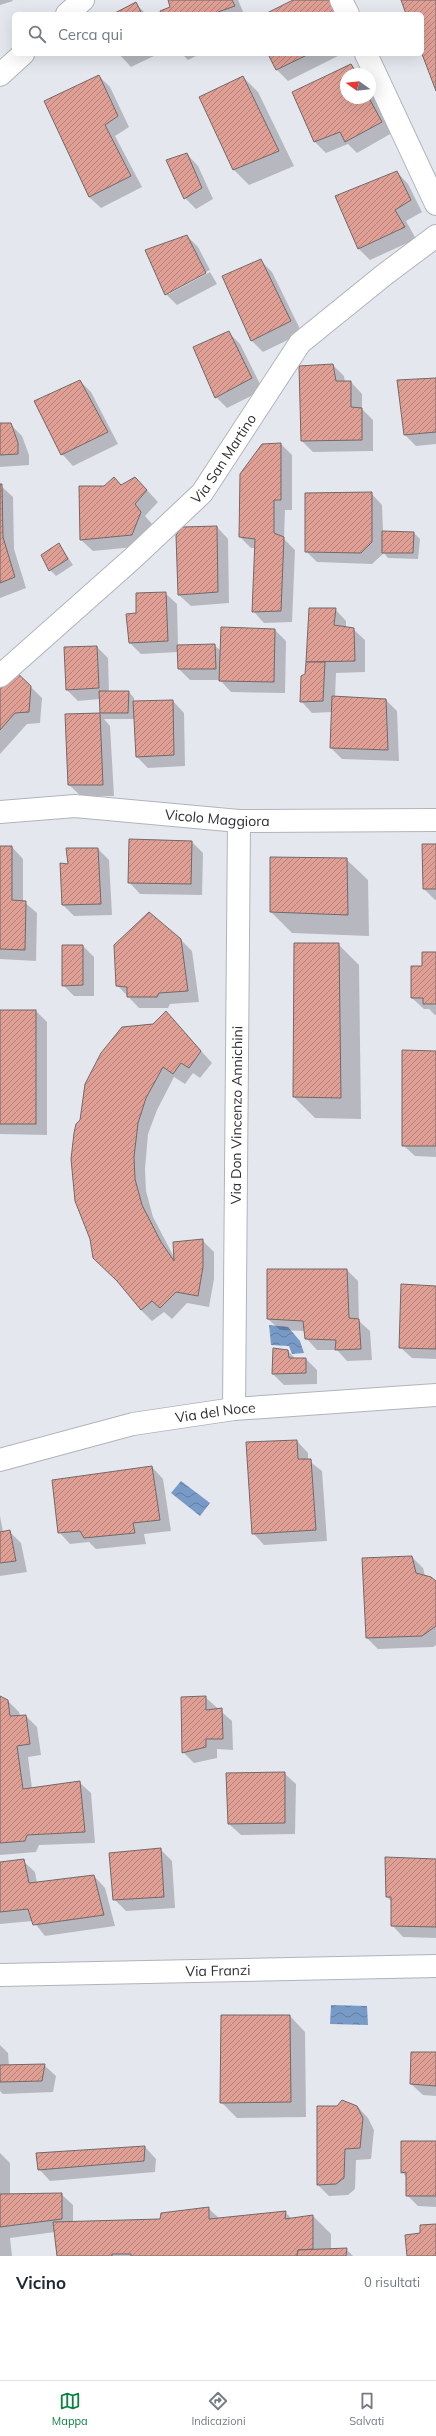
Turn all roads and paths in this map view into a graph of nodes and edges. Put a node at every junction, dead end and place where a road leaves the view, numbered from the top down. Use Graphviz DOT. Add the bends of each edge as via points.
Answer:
graph roads {
  1 [pos="83,0"];
  2 [pos="341,0"];
  3 [pos="69,12"];
  4 [pos="347,12"];
  5 [pos="21,56"];
  6 [pos="367,56"];
  7 [pos="0,75"];
  8 [pos="436,204"];
  9 [pos="436,236"];
  10 [pos="0,676"];
  11 [pos="0,812"];
  12 [pos="436,820"];
  13 [pos="239,821"];
  14 [pos="436,1395"];
  15 [pos="234,1409"];
  16 [pos="0,1460"];
  17 [pos="436,1966"];
  18 [pos="0,1975"];
  1 -- 3 [label="street"];
  2 -- 4 [label="street"];
  5 -- 7 [label="street"];
  6 -- 8 [label="street"];
  9 -- 10 [label="street, Via San Martino" via="300,343 202,493"];
  11 -- 13 [label="street, Vicolo Maggiora" via="75,806"];
  12 -- 13 [label="street, Vicolo Maggiora"];
  13 -- 15 [label="street, Via Don Vincenzo Annichini"];
  14 -- 15 [label="street, Via del Noce"];
  15 -- 16 [label="street, Via del Noce" via="132,1424"];
  17 -- 18 [label="street, Via Franzi"];
}
